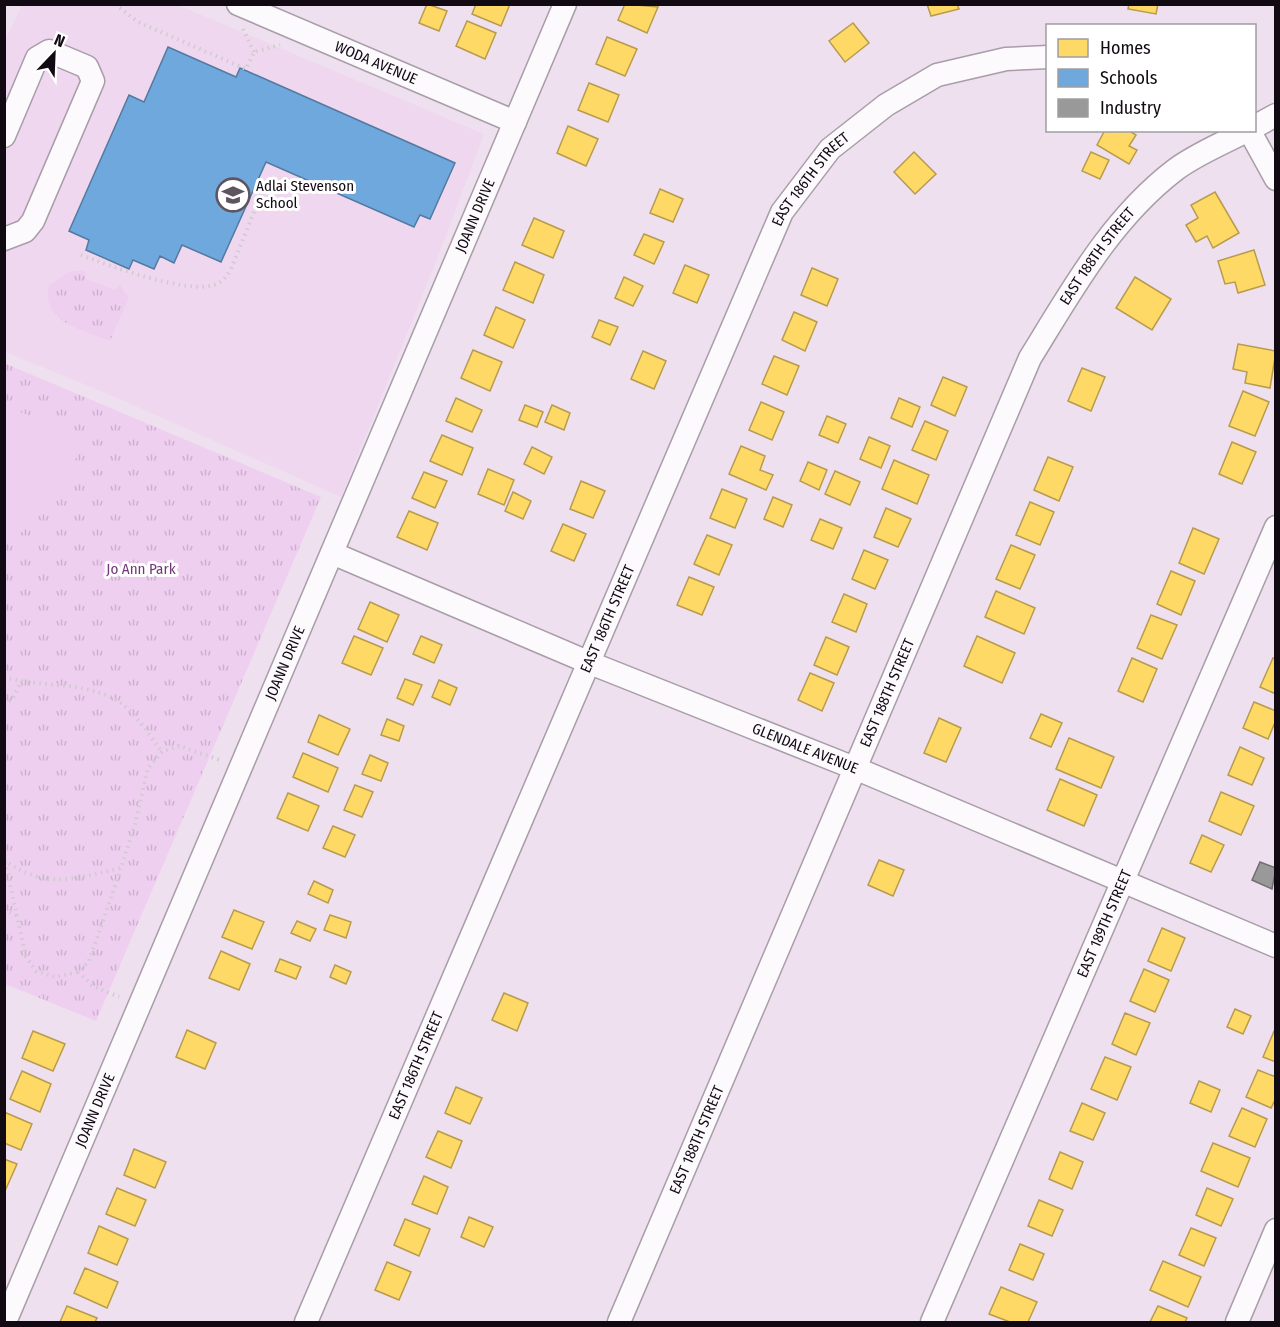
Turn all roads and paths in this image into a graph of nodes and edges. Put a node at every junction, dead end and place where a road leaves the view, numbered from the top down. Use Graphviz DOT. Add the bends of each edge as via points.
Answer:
graph roads {
  1 [pos="116,4"];
  2 [pos="564,4"];
  3 [pos="277,12"];
  4 [pos="239,13"];
  5 [pos="289,42"];
  6 [pos="254,52"];
  7 [pos="1046,57"];
  8 [pos="1275,115"];
  9 [pos="515,122"];
  10 [pos="1256,126"];
  11 [pos="1245,132"];
  12 [pos="1250,132"];
  13 [pos="4,136"];
  14 [pos="1275,179"];
  15 [pos="261,195"];
  16 [pos="4,239"];
  17 [pos="81,255"];
  18 [pos="1275,526"];
  19 [pos="332,553"];
  20 [pos="590,663"];
  21 [pos="4,677"];
  22 [pos="21,682"];
  23 [pos="4,705"];
  24 [pos="162,752"];
  25 [pos="220,760"];
  26 [pos="857,769"];
  27 [pos="4,861"];
  28 [pos="121,868"];
  29 [pos="1121,881"];
  30 [pos="4,910"];
  31 [pos="18,916"];
  32 [pos="1275,946"];
  33 [pos="78,972"];
  34 [pos="119,997"];
  35 [pos="1275,1230"];
  36 [pos="5,1323"];
  37 [pos="306,1323"];
  38 [pos="619,1323"];
  39 [pos="932,1323"];
  40 [pos="1236,1323"];
  1 -- 6 [label="path" via="138,22 246,69"];
  2 -- 9 [label="street, JOANN DRIVE"];
  3 -- 4 [label="street, WODA AVENUE"];
  3 -- 9 [label="street, WODA AVENUE"];
  4 -- 6 [label="path"];
  5 -- 6 [label="path"];
  7 -- 20 [label="street, EAST 186TH STREET" via="1006,59 937,75 886,105 830,149 782,212"];
  8 -- 10 [label="street"];
  9 -- 19 [label="street, JOANN DRIVE"];
  11 -- 26 [label="street, EAST 188TH STREET" via="1176,169 1120,221 1030,358"];
  12 -- 14 [label="street"];
  13 -- 16 [label="street" via="42,53 49,51 87,67 93,81 33,221 25,231"];
  15 -- 17 [label="path" via="231,269 225,279 213,285 128,273"];
  18 -- 29 [label="street, EAST 189TH STREET"];
  19 -- 20 [label="street, GLENDALE AVENUE"];
  19 -- 36 [label="street, JOANN DRIVE"];
  20 -- 26 [label="street, GLENDALE AVENUE"];
  20 -- 37 [label="street, EAST 186TH STREET"];
  21 -- 22 [label="path"];
  22 -- 23 [label="path" via="13,698"];
  22 -- 24 [label="path" via="84,689 111,697 127,708"];
  24 -- 25 [label="path" via="179,746"];
  24 -- 28 [label="path" via="148,768"];
  26 -- 29 [label="street, GLENDALE AVENUE"];
  26 -- 38 [label="street, EAST 188TH STREET"];
  27 -- 28 [label="path" via="35,877 54,881 77,880"];
  27 -- 31 [label="path"];
  28 -- 33 [label="path" via="89,962"];
  29 -- 32 [label="street, GLENDALE AVENUE"];
  29 -- 39 [label="street, EAST 189TH STREET"];
  30 -- 31 [label="path"];
  31 -- 33 [label="path" via="26,957 36,971 55,977"];
  33 -- 34 [label="path" via="93,986"];
  35 -- 40 [label="street"];
}
